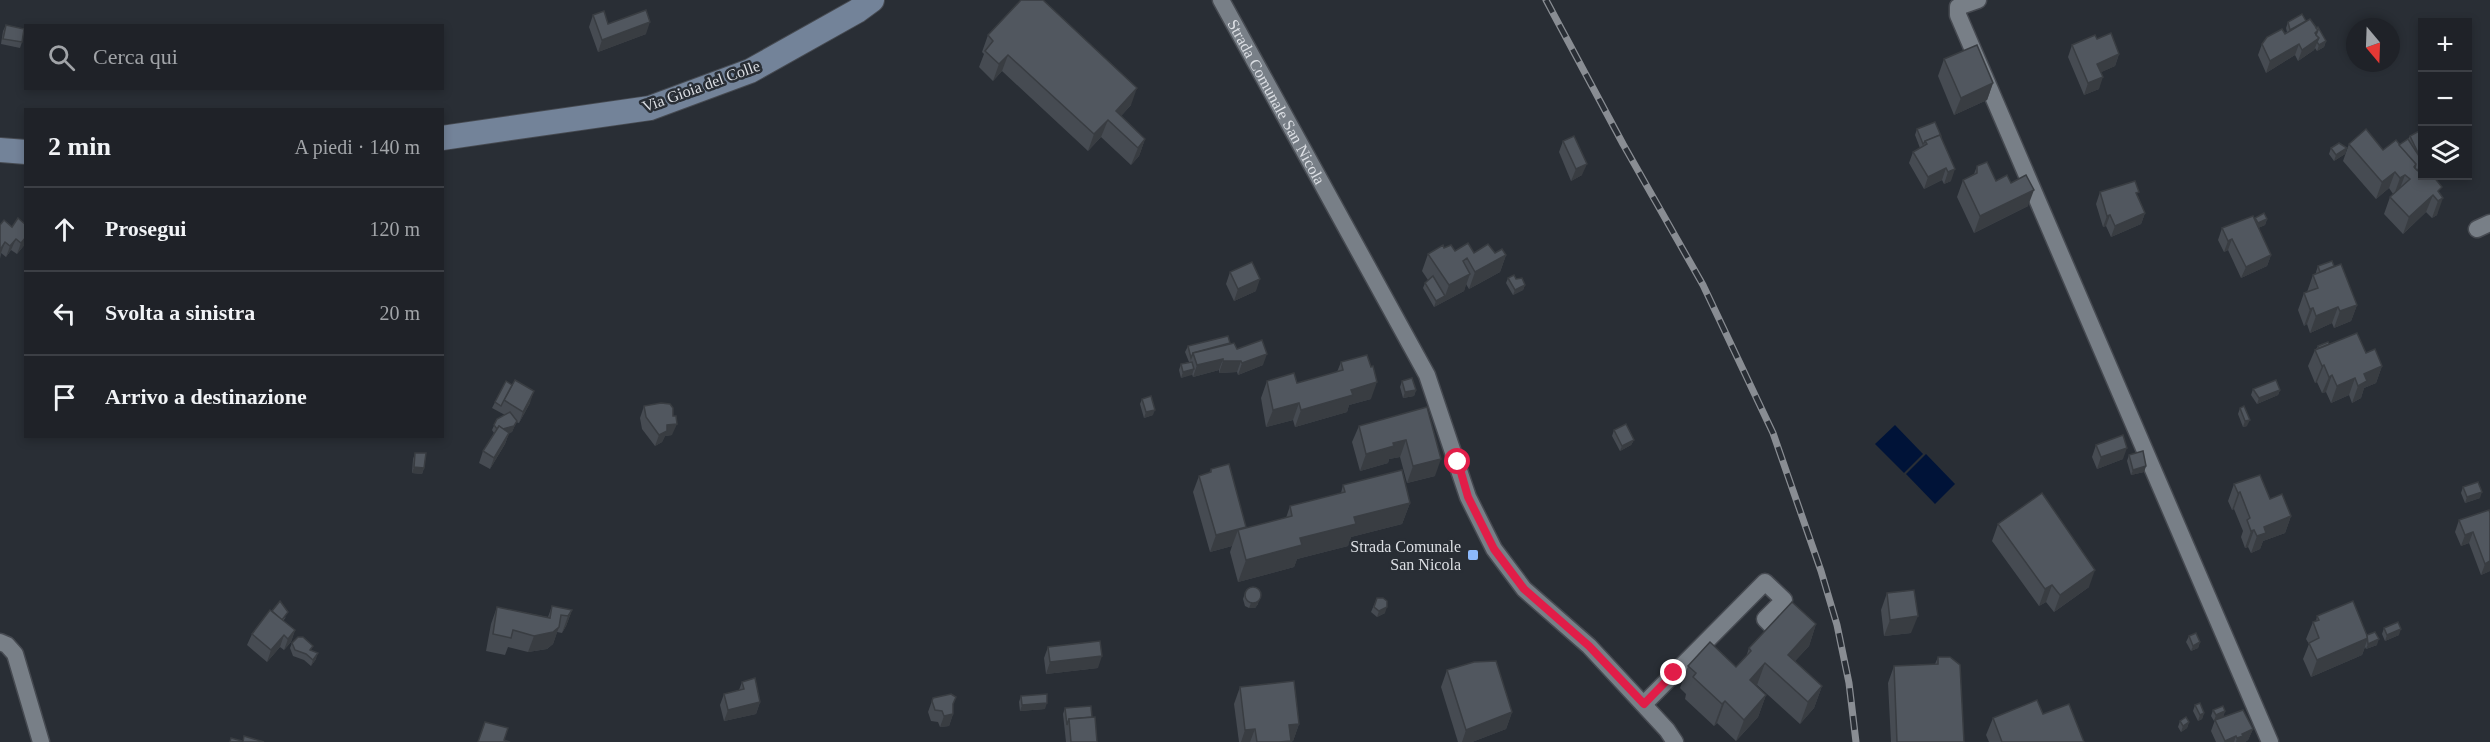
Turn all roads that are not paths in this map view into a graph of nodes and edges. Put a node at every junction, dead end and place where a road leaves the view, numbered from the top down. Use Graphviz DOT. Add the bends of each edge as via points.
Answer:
graph roads {
  1 [pos="872,0"];
  2 [pos="1221,0"];
  3 [pos="1978,0"];
  4 [pos="444,138"];
  5 [pos="0,150"];
  6 [pos="24,152"];
  7 [pos="1777,631"];
  8 [pos="0,642"];
  9 [pos="1644,704"];
  10 [pos="41,742"];
  11 [pos="1675,742"];
  12 [pos="2270,742"];
  1 -- 4 [label="main road, Via Gioia del Colle" via="750,71 650,108"];
  2 -- 9 [label="street, Strada Comunale San Nicola" via="1427,375 1468,497 1494,549 1524,589 1589,646"];
  3 -- 12 [label="street" via="1959,7 1958,15"];
  5 -- 6 [label="main road"];
  7 -- 9 [label="street" via="1765,619 1784,600 1765,582"];
  8 -- 10 [label="street" via="15,654"];
  9 -- 11 [label="street, Strada Comunale San Nicola"];
}
